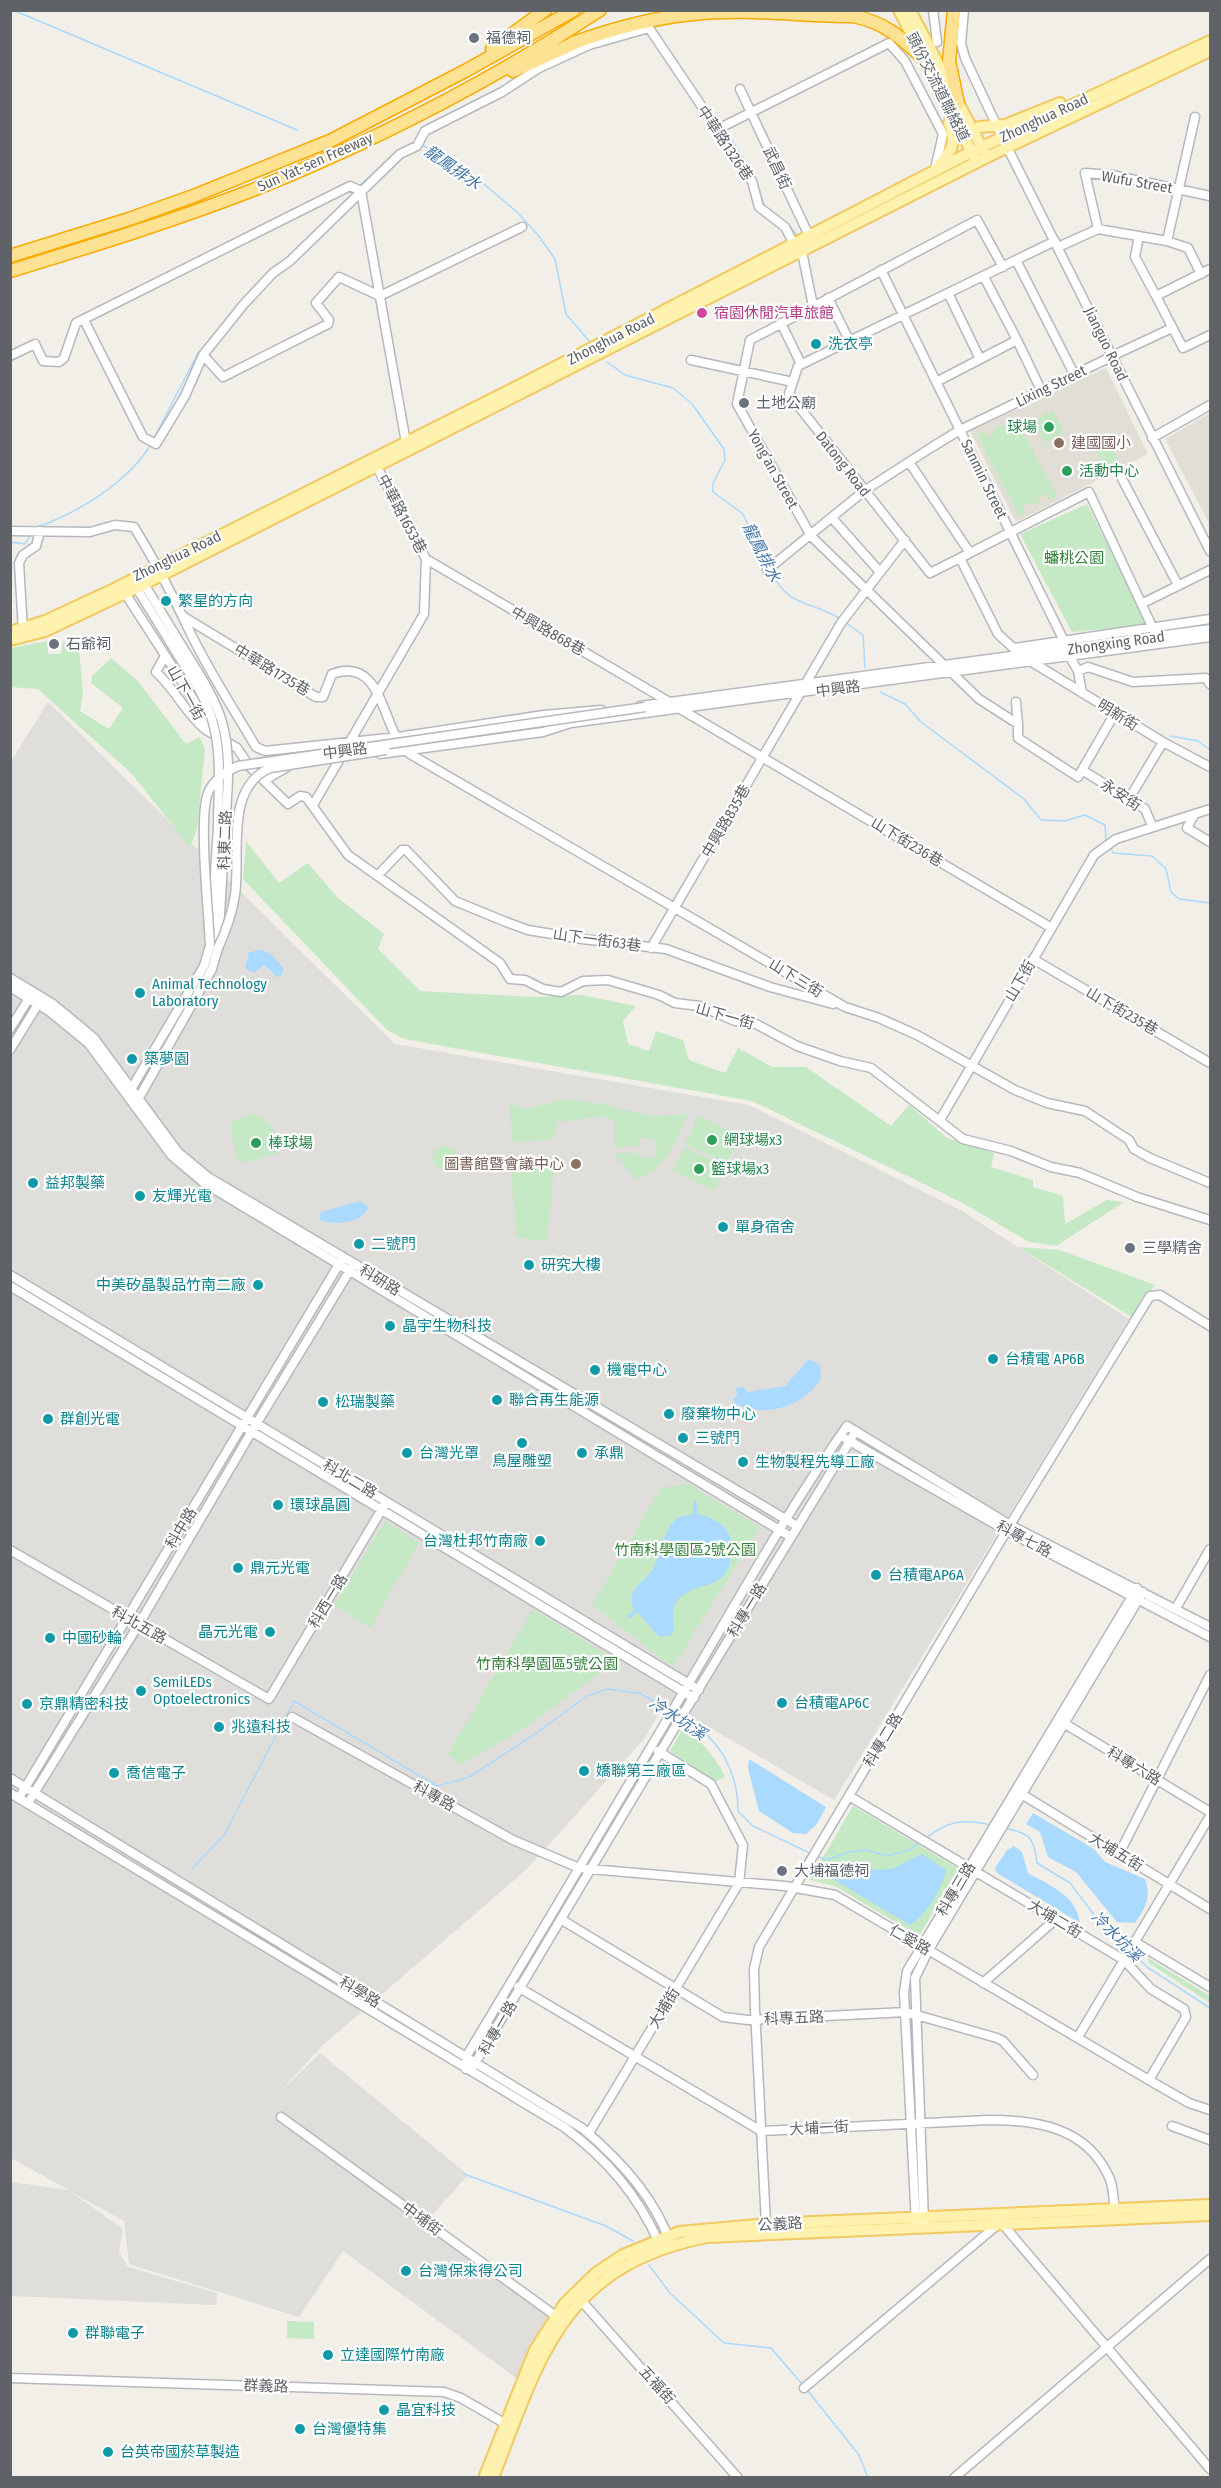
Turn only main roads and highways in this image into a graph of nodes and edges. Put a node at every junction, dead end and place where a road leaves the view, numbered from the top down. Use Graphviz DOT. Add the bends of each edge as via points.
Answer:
graph roads {
  1 [pos="544,10"];
  2 [pos="574,10"];
  3 [pos="600,10"];
  4 [pos="648,10"];
  5 [pos="899,10"];
  6 [pos="910,10"];
  7 [pos="948,10"];
  8 [pos="954,10"];
  9 [pos="1210,41"];
  10 [pos="573,44"];
  11 [pos="1210,51"];
  12 [pos="924,59"];
  13 [pos="949,62"];
  14 [pos="1152,74"];
  15 [pos="448,80"];
  16 [pos="1106,89"];
  17 [pos="449,99"];
  18 [pos="958,103"];
  19 [pos="979,128"];
  20 [pos="1002,137"];
  21 [pos="979,155"];
  22 [pos="934,172"];
  23 [pos="812,242"];
  24 [pos="10,256"];
  25 [pos="10,271"];
  26 [pos="10,632"];
  27 [pos="23,633"];
  28 [pos="10,640"];
  29 [pos="1210,2205"];
  30 [pos="1208,2217"];
  31 [pos="920,2222"];
  32 [pos="998,2222"];
  33 [pos="664,2243"];
  34 [pos="508,2426"];
  35 [pos="484,2478"];
  36 [pos="493,2478"];
  1 -- 15 [label="highway"];
  2 -- 15 [label="highway, Sun Yat-sen Freeway"];
  3 -- 17 [label="highway, Sun Yat-sen Freeway"];
  4 -- 10 [label="highway"];
  5 -- 12 [label="main road, 頭份交流道聯絡道"];
  6 -- 18 [label="main road, 頭份交流道聯絡道"];
  7 -- 13 [label="highway"];
  8 -- 13 [label="highway"];
  9 -- 14 [label="main road, Zhonghua Road"];
  10 -- 12 [label="highway" via="642,21 694,13 853,16 869,19 900,35"];
  10 -- 17 [label="highway"];
  11 -- 14 [label="main road, Zhonghua Road"];
  12 -- 21 [label="main road, 頭份交流道聯絡道"];
  12 -- 22 [label="main road" via="923,66 954,134 951,153"];
  13 -- 18 [label="highway"];
  14 -- 16 [label="main road, Zhonghua Road"];
  14 -- 21 [label="main road, Zhonghua Road" via="1008,147"];
  15 -- 24 [label="highway, Sun Yat-sen Freeway" via="362,125 242,178"];
  16 -- 19 [label="main road" via="1080,94 1001,126"];
  16 -- 20 [label="main road, Zhonghua Road"];
  17 -- 25 [label="highway, Sun Yat-sen Freeway" via="253,190"];
  18 -- 19 [label="main road"];
  18 -- 21 [label="main road, 頭份交流道聯絡道"];
  19 -- 20 [label="main road"];
  20 -- 21 [label="main road, Zhonghua Road"];
  21 -- 22 [label="main road, Zhonghua Road"];
  21 -- 23 [label="main road, Zhonghua Road"];
  22 -- 23 [label="main road, Zhonghua Road"];
  23 -- 27 [label="main road, Zhonghua Road" via="133,584"];
  26 -- 27 [label="main road, Zhonghua Road"];
  27 -- 28 [label="main road, Zhonghua Road"];
  29 -- 32 [label="main road, 公義路"];
  30 -- 32 [label="main road, 公義路"];
  31 -- 32 [label="main road, 公義路"];
  31 -- 33 [label="main road, 公義路" via="860,2230 707,2237"];
  31 -- 33 [label="main road, 公義路" via="872,2219 697,2229"];
  33 -- 34 [label="main road, 公義路" via="623,2255 596,2273 535,2350"];
  34 -- 35 [label="main road, 公義路"];
  34 -- 36 [label="main road, 公義路"];
}
